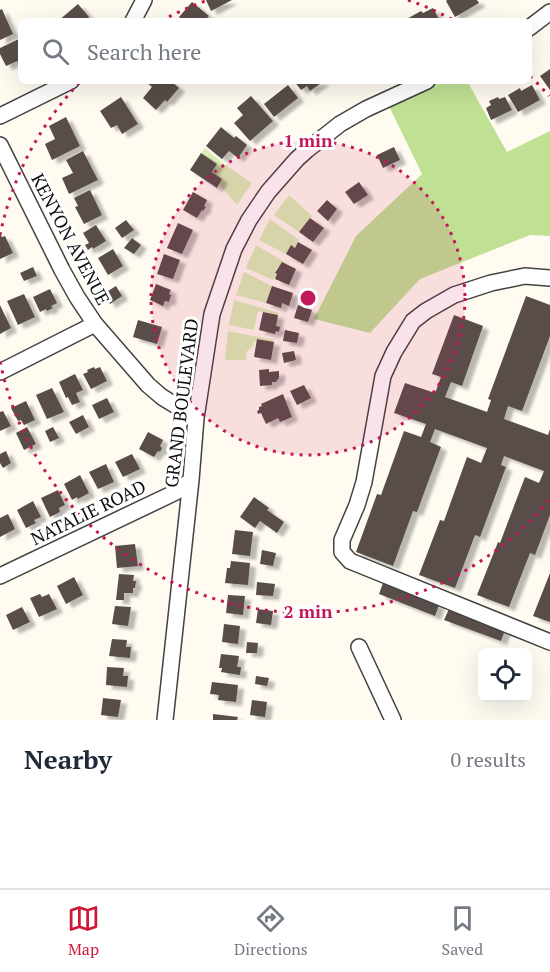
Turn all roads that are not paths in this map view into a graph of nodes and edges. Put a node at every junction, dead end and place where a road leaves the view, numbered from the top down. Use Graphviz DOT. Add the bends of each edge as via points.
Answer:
graph roads {
  1 [pos="144,0"];
  2 [pos="550,12"];
  3 [pos="135,18"];
  4 [pos="532,26"];
  5 [pos="65,84"];
  6 [pos="420,84"];
  7 [pos="0,116"];
  8 [pos="0,145"];
  9 [pos="550,278"];
  10 [pos="95,324"];
  11 [pos="0,372"];
  12 [pos="196,418"];
  13 [pos="191,480"];
  14 [pos="0,576"];
  15 [pos="550,642"];
  16 [pos="359,647"];
  17 [pos="165,720"];
  18 [pos="393,720"];
  1 -- 3 [label="street"];
  2 -- 4 [label="street"];
  5 -- 7 [label="street"];
  6 -- 12 [label="street, GRAND BOULEVARD" via="332,130 297,159 249,220 218,294"];
  8 -- 10 [label="street, KENYON AVENUE" via="62,270"];
  9 -- 15 [label="street" via="525,276 482,286 454,295 413,321 383,376 364,482 342,540 342,552 350,561"];
  10 -- 11 [label="street"];
  10 -- 12 [label="street, KENYON AVENUE" via="148,385"];
  12 -- 13 [label="street, GRAND BOULEVARD"];
  13 -- 14 [label="street, NATALIE ROAD" via="176,492"];
  13 -- 17 [label="street, GRAND BOULEVARD"];
  16 -- 18 [label="street"];
}
